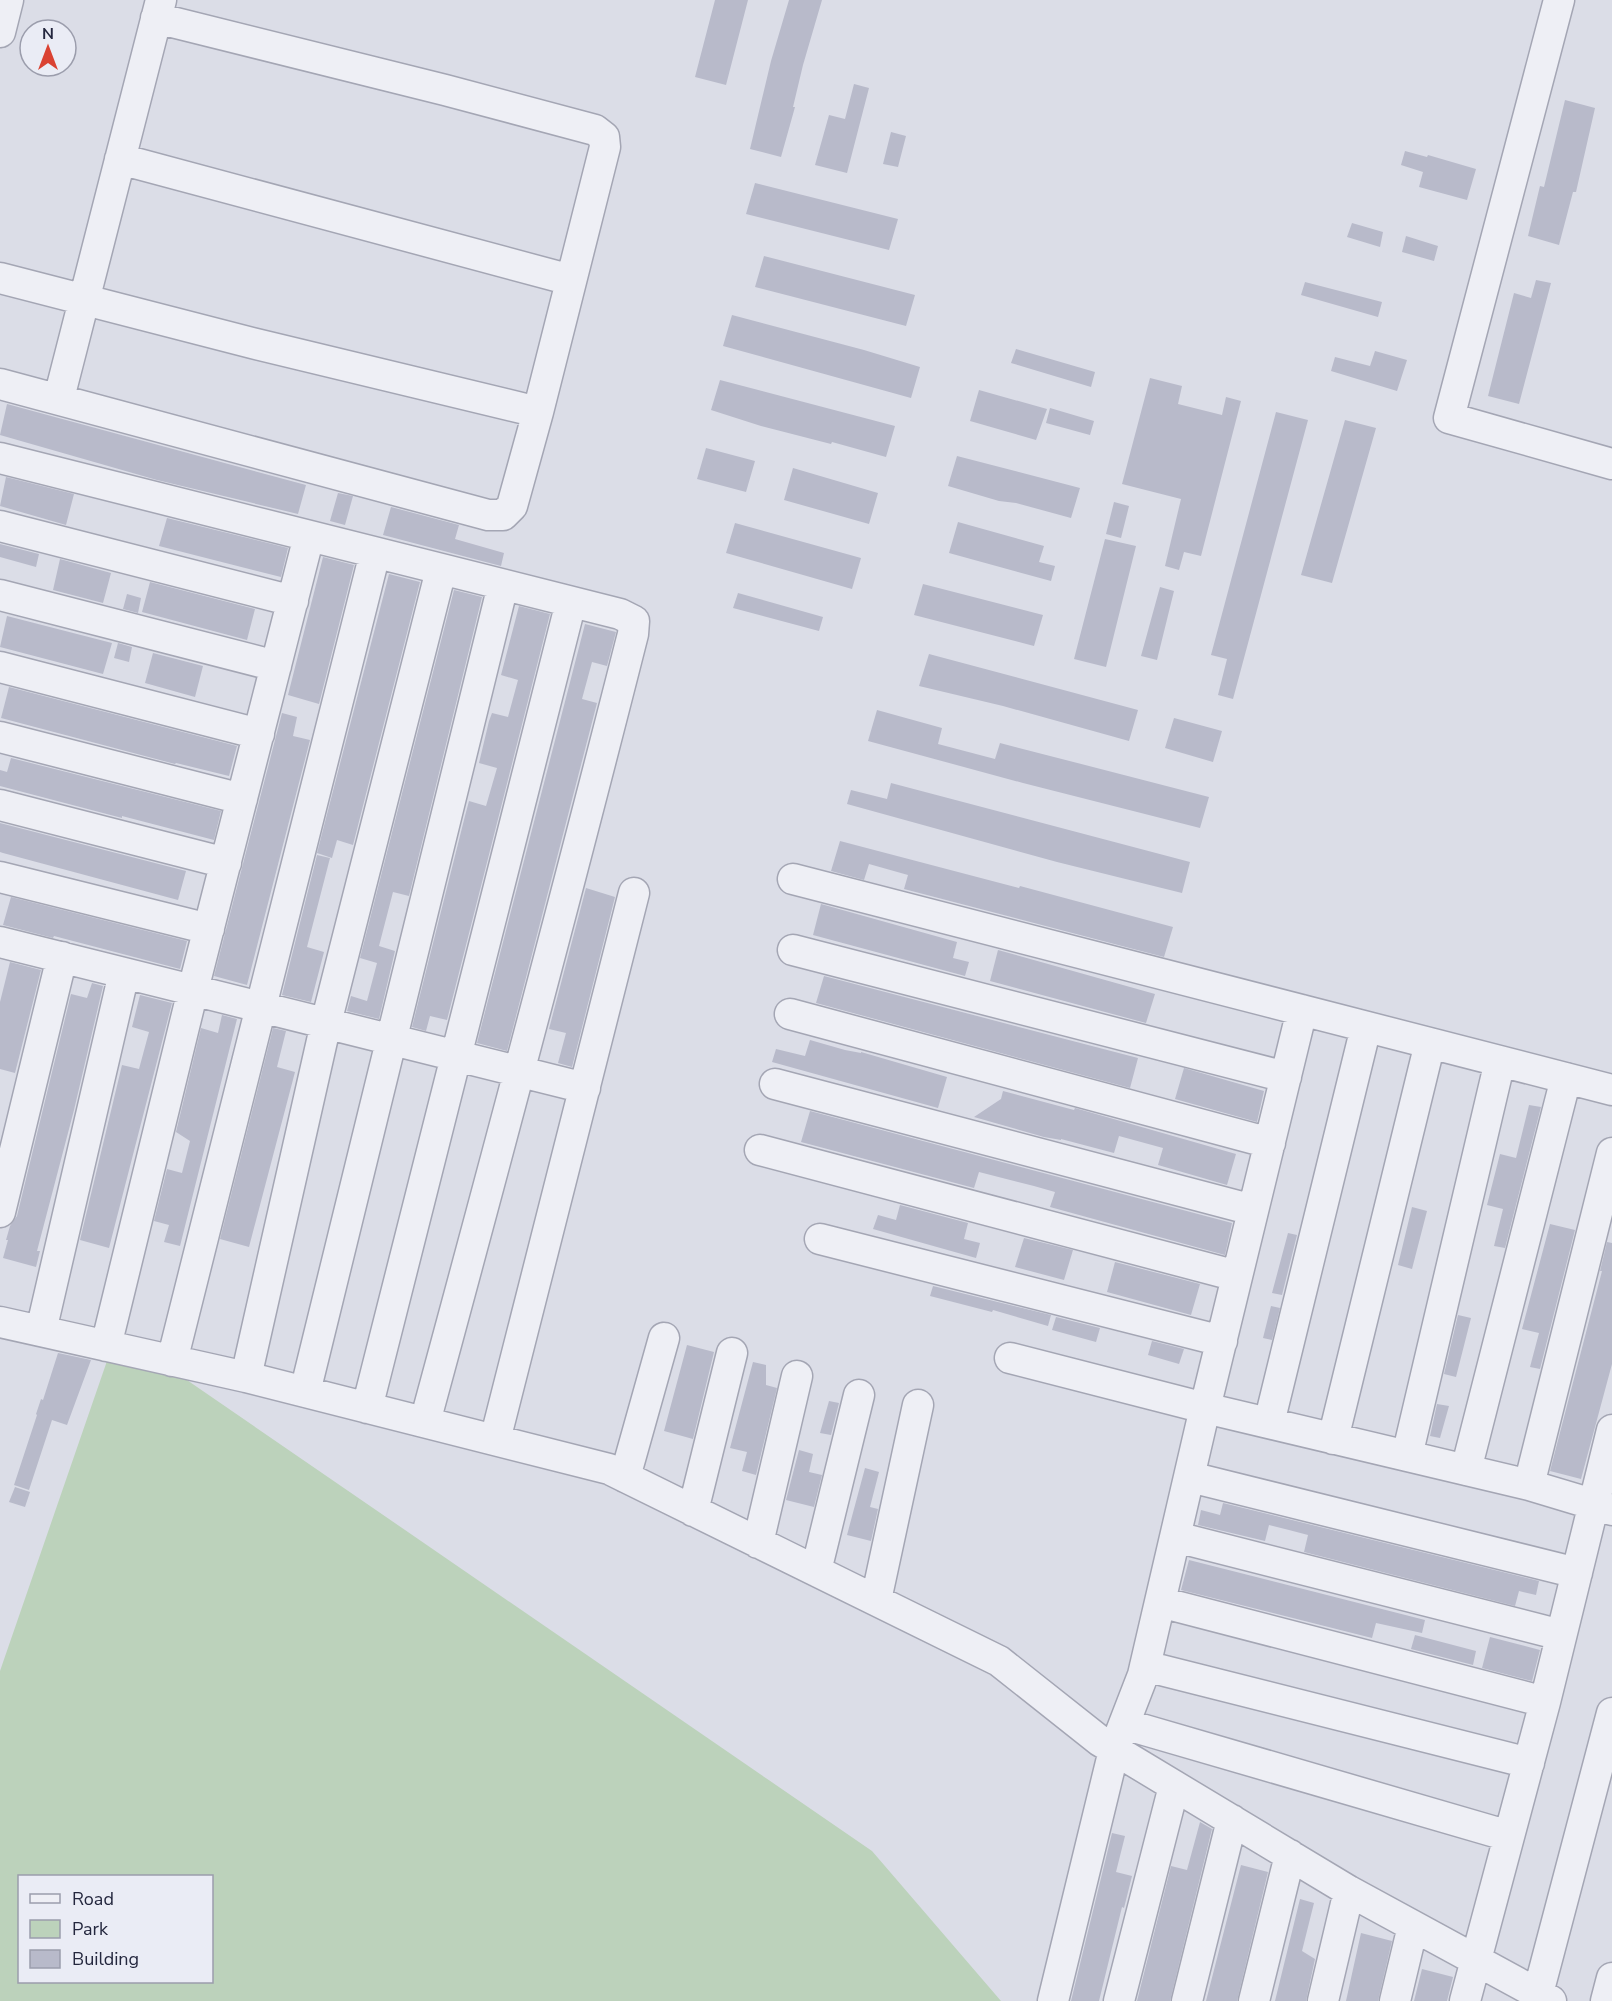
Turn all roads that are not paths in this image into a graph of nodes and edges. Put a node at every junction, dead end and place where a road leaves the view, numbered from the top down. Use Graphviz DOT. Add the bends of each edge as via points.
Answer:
graph roads {
  1 [pos="8,0"];
  2 [pos="1559,0"];
  3 [pos="159,9"];
  4 [pos="0,32"];
  5 [pos="120,159"];
  6 [pos="0,278"];
  7 [pos="571,280"];
  8 [pos="84,300"];
  9 [pos="0,384"];
  10 [pos="58,398"];
  11 [pos="538,412"];
  12 [pos="0,458"];
  13 [pos="1612,464"];
  14 [pos="0,526"];
  15 [pos="309,536"];
  16 [pos="375,553"];
  17 [pos="441,570"];
  18 [pos="503,585"];
  19 [pos="0,594"];
  20 [pos="293,601"];
  21 [pos="571,602"];
  22 [pos="276,666"];
  23 [pos="0,667"];
  24 [pos="258,734"];
  25 [pos="0,737"];
  26 [pos="242,799"];
  27 [pos="0,805"];
  28 [pos="226,863"];
  29 [pos="0,877"];
  30 [pos="793,879"];
  31 [pos="634,893"];
  32 [pos="209,929"];
  33 [pos="0,942"];
  34 [pos="793,951"];
  35 [pos="62,957"];
  36 [pos="124,973"];
  37 [pos="193,990"];
  38 [pos="261,1007"];
  39 [pos="1302,1010"];
  40 [pos="790,1014"];
  41 [pos="326,1023"];
  42 [pos="1366,1027"];
  43 [pos="392,1040"];
  44 [pos="1430,1043"];
  45 [pos="456,1056"];
  46 [pos="1500,1061"];
  47 [pos="520,1072"];
  48 [pos="1286,1077"];
  49 [pos="1566,1078"];
  50 [pos="775,1084"];
  51 [pos="585,1088"];
  52 [pos="1612,1090"];
  53 [pos="1270,1143"];
  54 [pos="760,1149"];
  55 [pos="1612,1153"];
  56 [pos="1253,1210"];
  57 [pos="0,1212"];
  58 [pos="820,1239"];
  59 [pos="1237,1276"];
  60 [pos="0,1322"];
  61 [pos="41,1331"];
  62 [pos="664,1338"];
  63 [pos="1222,1341"];
  64 [pos="106,1346"];
  65 [pos="732,1353"];
  66 [pos="1010,1358"];
  67 [pos="172,1361"];
  68 [pos="797,1376"];
  69 [pos="246,1377"];
  70 [pos="305,1392"];
  71 [pos="859,1395"];
  72 [pos="918,1406"];
  73 [pos="367,1408"];
  74 [pos="1205,1408"];
  75 [pos="425,1422"];
  76 [pos="1269,1423"];
  77 [pos="1612,1430"];
  78 [pos="1333,1439"];
  79 [pos="495,1440"];
  80 [pos="1407,1456"];
  81 [pos="1466,1470"];
  82 [pos="625,1477"];
  83 [pos="1191,1477"];
  84 [pos="1528,1485"];
  85 [pos="1603,1508"];
  86 [pos="693,1511"];
  87 [pos="1176,1537"];
  88 [pos="758,1543"];
  89 [pos="816,1571"];
  90 [pos="1577,1573"];
  91 [pos="876,1600"];
  92 [pos="1161,1602"];
  93 [pos="1561,1635"];
  94 [pos="1145,1666"];
  95 [pos="1545,1702"];
  96 [pos="1612,1713"];
  97 [pos="1119,1737"];
  98 [pos="1529,1763"];
  99 [pos="1174,1785"];
  100 [pos="1232,1820"];
  101 [pos="1509,1836"];
  102 [pos="1290,1855"];
  103 [pos="1349,1891"];
  104 [pos="1413,1926"];
  105 [pos="1476,1960"];
  106 [pos="1612,1978"];
  107 [pos="1542,1999"];
  108 [pos="1053,2001"];
  109 [pos="1119,2001"];
  110 [pos="1187,2001"];
  111 [pos="1254,2001"];
  112 [pos="1323,2001"];
  113 [pos="1395,2001"];
  114 [pos="1465,2001"];
  115 [pos="1606,2001"];
  1 -- 4 [label="street"];
  2 -- 13 [label="street" via="1449,418"];
  3 -- 5 [label="street"];
  3 -- 7 [label="street" via="595,130 604,137 605,147"];
  5 -- 7 [label="street"];
  5 -- 8 [label="street"];
  6 -- 8 [label="street"];
  7 -- 11 [label="street"];
  8 -- 10 [label="street"];
  8 -- 11 [label="street"];
  9 -- 10 [label="street"];
  10 -- 11 [label="street" via="488,514 503,514 512,506"];
  12 -- 15 [label="street"];
  14 -- 20 [label="street"];
  15 -- 16 [label="street"];
  15 -- 20 [label="street"];
  16 -- 17 [label="street"];
  16 -- 38 [label="street"];
  17 -- 18 [label="street"];
  17 -- 41 [label="street"];
  18 -- 21 [label="street"];
  18 -- 43 [label="street"];
  19 -- 22 [label="street"];
  20 -- 22 [label="street"];
  21 -- 45 [label="street"];
  21 -- 47 [label="street" via="634,621 633,634"];
  22 -- 24 [label="street"];
  23 -- 24 [label="street"];
  24 -- 26 [label="street"];
  25 -- 26 [label="street"];
  26 -- 28 [label="street"];
  27 -- 28 [label="street"];
  28 -- 32 [label="street"];
  29 -- 32 [label="street"];
  30 -- 39 [label="street"];
  31 -- 51 [label="street"];
  32 -- 37 [label="street"];
  33 -- 35 [label="street"];
  34 -- 48 [label="street"];
  35 -- 36 [label="street"];
  35 -- 57 [label="street"];
  36 -- 37 [label="street"];
  36 -- 61 [label="street"];
  37 -- 38 [label="street"];
  37 -- 64 [label="street"];
  38 -- 41 [label="street"];
  38 -- 67 [label="street"];
  39 -- 42 [label="street"];
  39 -- 48 [label="street"];
  40 -- 53 [label="street"];
  41 -- 43 [label="street"];
  41 -- 69 [label="street"];
  42 -- 44 [label="street"];
  42 -- 76 [label="street"];
  43 -- 45 [label="street"];
  43 -- 70 [label="street"];
  44 -- 46 [label="street"];
  44 -- 78 [label="street"];
  45 -- 47 [label="street"];
  45 -- 73 [label="street"];
  46 -- 49 [label="street"];
  46 -- 80 [label="street"];
  47 -- 51 [label="street"];
  47 -- 75 [label="street"];
  48 -- 53 [label="street"];
  49 -- 52 [label="street"];
  49 -- 81 [label="street"];
  50 -- 56 [label="street"];
  51 -- 79 [label="street"];
  53 -- 56 [label="street"];
  54 -- 59 [label="street"];
  55 -- 84 [label="street"];
  56 -- 59 [label="street"];
  58 -- 63 [label="street"];
  59 -- 63 [label="street"];
  60 -- 61 [label="street"];
  61 -- 64 [label="street"];
  62 -- 82 [label="street"];
  63 -- 74 [label="street"];
  64 -- 67 [label="street"];
  65 -- 86 [label="street"];
  66 -- 74 [label="street"];
  67 -- 69 [label="street"];
  68 -- 88 [label="street"];
  69 -- 70 [label="street"];
  70 -- 73 [label="street"];
  71 -- 89 [label="street"];
  72 -- 91 [label="street"];
  73 -- 75 [label="street"];
  74 -- 76 [label="street"];
  74 -- 83 [label="street"];
  75 -- 79 [label="street"];
  76 -- 78 [label="street"];
  77 -- 85 [label="street"];
  78 -- 80 [label="street"];
  79 -- 82 [label="street" via="609,1469"];
  80 -- 81 [label="street"];
  81 -- 84 [label="street"];
  82 -- 86 [label="street"];
  83 -- 87 [label="street"];
  83 -- 90 [label="street"];
  84 -- 85 [label="street"];
  85 -- 90 [label="street"];
  86 -- 88 [label="street"];
  87 -- 92 [label="street"];
  87 -- 93 [label="street"];
  88 -- 89 [label="street"];
  89 -- 91 [label="street"];
  90 -- 93 [label="street"];
  91 -- 97 [label="street" via="999,1661 1100,1741"];
  92 -- 94 [label="street"];
  92 -- 95 [label="street"];
  93 -- 95 [label="street"];
  94 -- 97 [label="street"];
  94 -- 98 [label="street"];
  95 -- 98 [label="street"];
  96 -- 107 [label="street"];
  97 -- 99 [label="street"];
  97 -- 101 [label="street"];
  97 -- 108 [label="street"];
  98 -- 101 [label="street"];
  99 -- 100 [label="street"];
  99 -- 109 [label="street"];
  100 -- 102 [label="street"];
  100 -- 110 [label="street"];
  101 -- 105 [label="street"];
  102 -- 103 [label="street"];
  102 -- 111 [label="street"];
  103 -- 104 [label="street"];
  103 -- 112 [label="street"];
  104 -- 105 [label="street"];
  104 -- 113 [label="street"];
  105 -- 107 [label="street"];
  105 -- 114 [label="street"];
  106 -- 115 [label="street"];
}
